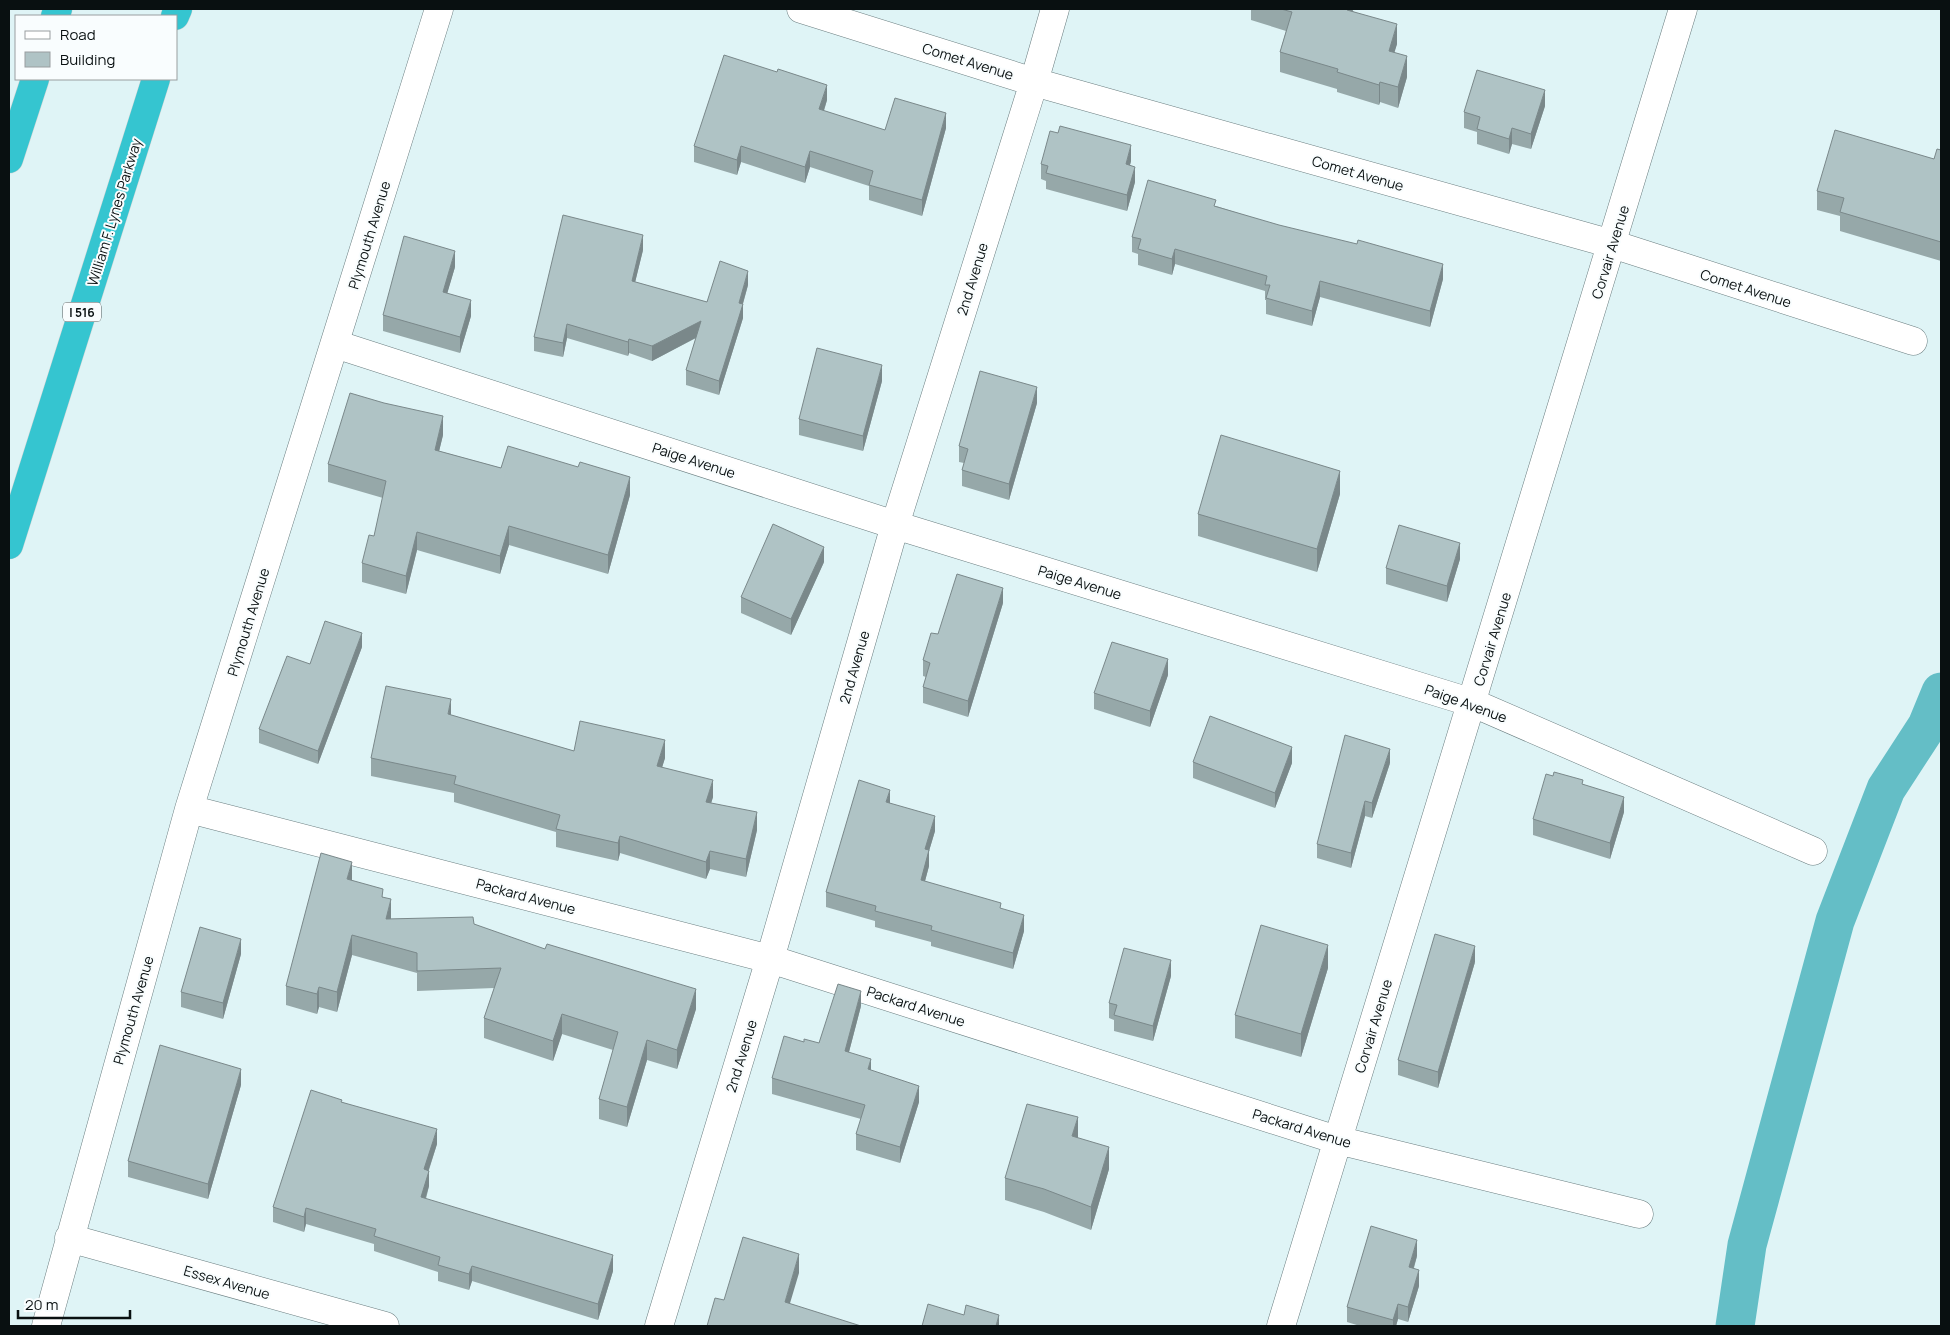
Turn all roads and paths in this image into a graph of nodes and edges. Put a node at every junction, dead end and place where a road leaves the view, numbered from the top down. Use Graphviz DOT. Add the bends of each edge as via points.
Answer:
graph roads {
  1 [pos="439,9"];
  2 [pos="800,9"];
  3 [pos="1055,9"];
  4 [pos="1683,9"];
  5 [pos="35,80"];
  6 [pos="156,80"];
  7 [pos="1034,82"];
  8 [pos="9,159"];
  9 [pos="1612,244"];
  10 [pos="1914,341"];
  11 [pos="335,344"];
  12 [pos="895,525"];
  13 [pos="9,545"];
  14 [pos="1473,703"];
  15 [pos="189,809"];
  16 [pos="1814,851"];
  17 [pos="770,960"];
  18 [pos="1337,1140"];
  19 [pos="1639,1214"];
  20 [pos="69,1238"];
  21 [pos="46,1326"];
  22 [pos="385,1326"];
  23 [pos="659,1326"];
  24 [pos="1282,1326"];
  1 -- 11 [label="street, Plymouth Avenue"];
  2 -- 7 [label="street, Comet Avenue"];
  3 -- 7 [label="street, 2nd Avenue"];
  4 -- 9 [label="street, Corvair Avenue"];
  5 -- 8 [label="highway"];
  6 -- 13 [label="highway, William F. Lynes Parkway / I 516"];
  7 -- 9 [label="street, Comet Avenue"];
  7 -- 12 [label="street, 2nd Avenue"];
  9 -- 10 [label="street, Comet Avenue"];
  9 -- 14 [label="street, Corvair Avenue"];
  11 -- 12 [label="street, Paige Avenue"];
  11 -- 15 [label="street, Plymouth Avenue"];
  12 -- 14 [label="street, Paige Avenue"];
  12 -- 17 [label="street, 2nd Avenue"];
  14 -- 16 [label="street, Paige Avenue"];
  14 -- 18 [label="street, Corvair Avenue"];
  15 -- 17 [label="street, Packard Avenue"];
  15 -- 20 [label="street, Plymouth Avenue"];
  17 -- 18 [label="street, Packard Avenue"];
  17 -- 23 [label="street, 2nd Avenue"];
  18 -- 19 [label="street, Packard Avenue"];
  18 -- 24 [label="street, Corvair Avenue"];
  20 -- 21 [label="street, Plymouth Avenue"];
  20 -- 22 [label="street, Essex Avenue"];
}
